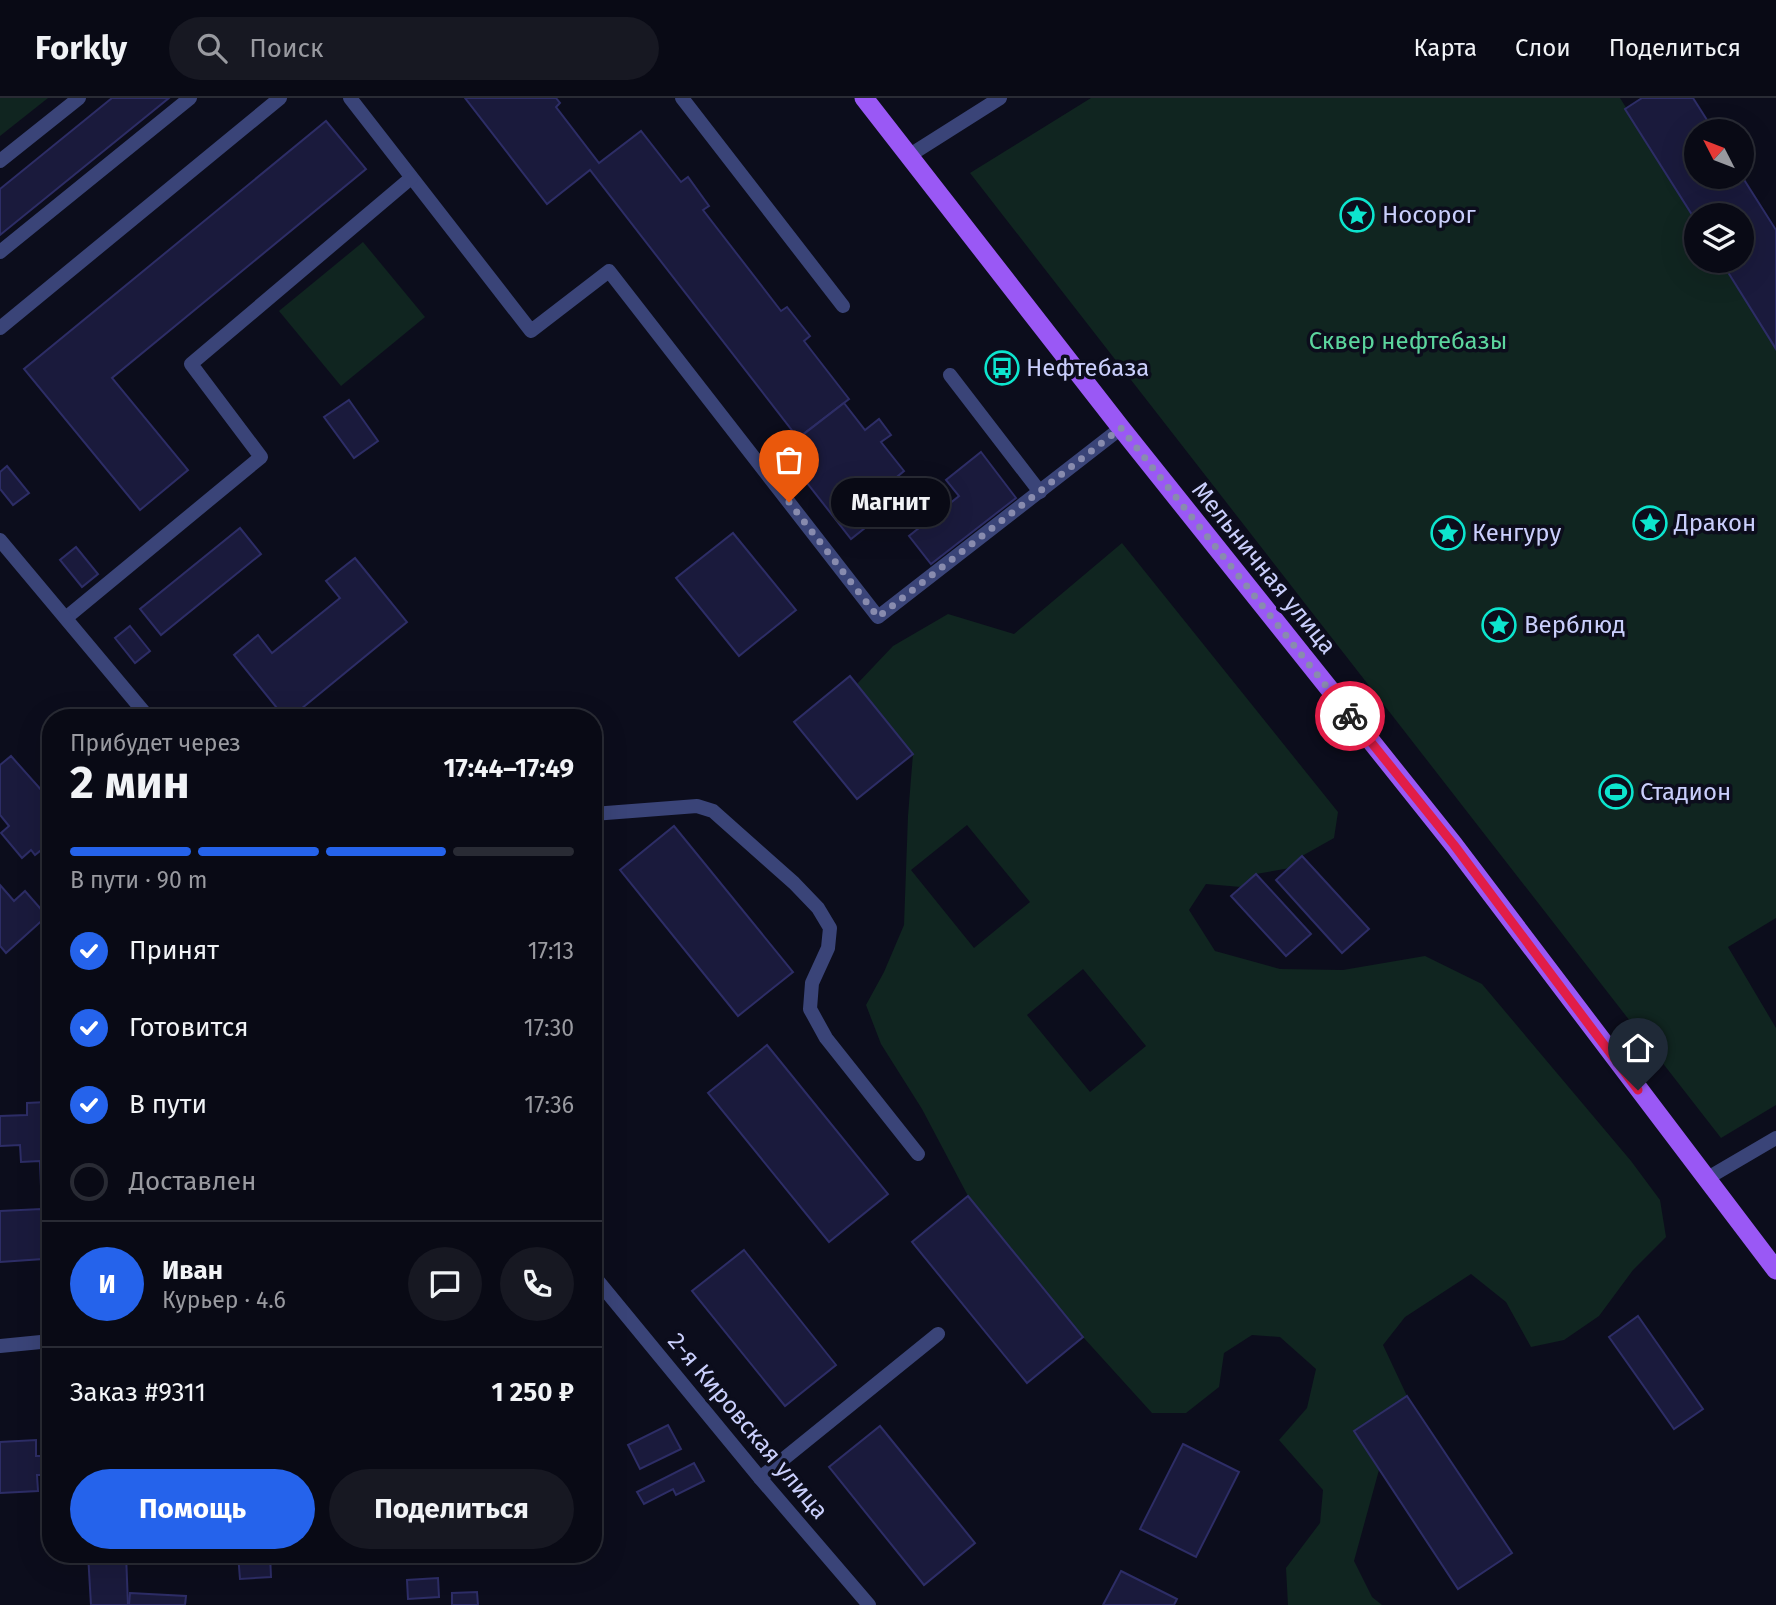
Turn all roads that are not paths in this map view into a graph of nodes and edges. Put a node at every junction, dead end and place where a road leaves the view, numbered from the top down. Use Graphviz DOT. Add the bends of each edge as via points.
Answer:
graph roads {
  1 [pos="79,98"];
  2 [pos="190,98"];
  3 [pos="280,98"];
  4 [pos="350,98"];
  5 [pos="682,98"];
  6 [pos="864,98"];
  7 [pos="1000,98"];
  8 [pos="910,155"];
  9 [pos="0,161"];
  10 [pos="411,178"];
  11 [pos="0,252"];
  12 [pos="843,306"];
  13 [pos="0,328"];
  14 [pos="950,375"];
  15 [pos="1121,428"];
  16 [pos="1040,492"];
  17 [pos="0,540"];
  18 [pos="67,617"];
  19 [pos="142,709"];
  20 [pos="602,813"];
  21 [pos="1776,1138"];
  22 [pos="918,1154"];
  23 [pos="1706,1179"];
  24 [pos="1776,1270"];
  25 [pos="602,1286"];
  26 [pos="938,1334"];
  27 [pos="42,1342"];
  28 [pos="0,1346"];
  29 [pos="761,1478"];
  30 [pos="869,1605"];
  1 -- 9 [label="street"];
  2 -- 11 [label="street"];
  3 -- 13 [label="street"];
  4 -- 10 [label="street"];
  5 -- 12 [label="street"];
  6 -- 8 [label="main road, Мельничная улица"];
  7 -- 8 [label="street"];
  8 -- 15 [label="main road, Мельничная улица"];
  10 -- 16 [label="street" via="531,331 609,271 878,617"];
  10 -- 18 [label="street" via="191,364 261,457"];
  14 -- 16 [label="street"];
  15 -- 16 [label="street"];
  15 -- 23 [label="main road, Мельничная улица" via="1454,845"];
  17 -- 18 [label="street"];
  18 -- 19 [label="street"];
  20 -- 22 [label="street" via="697,806 713,811 810,900 830,928 828,948 811,983 810,1009 826,1038"];
  21 -- 23 [label="street"];
  23 -- 24 [label="main road, Мельничная улица"];
  25 -- 29 [label="street, 2-я Кировская улица"];
  26 -- 29 [label="street"];
  27 -- 28 [label="street"];
  29 -- 30 [label="street, 2-я Кировская улица"];
}
